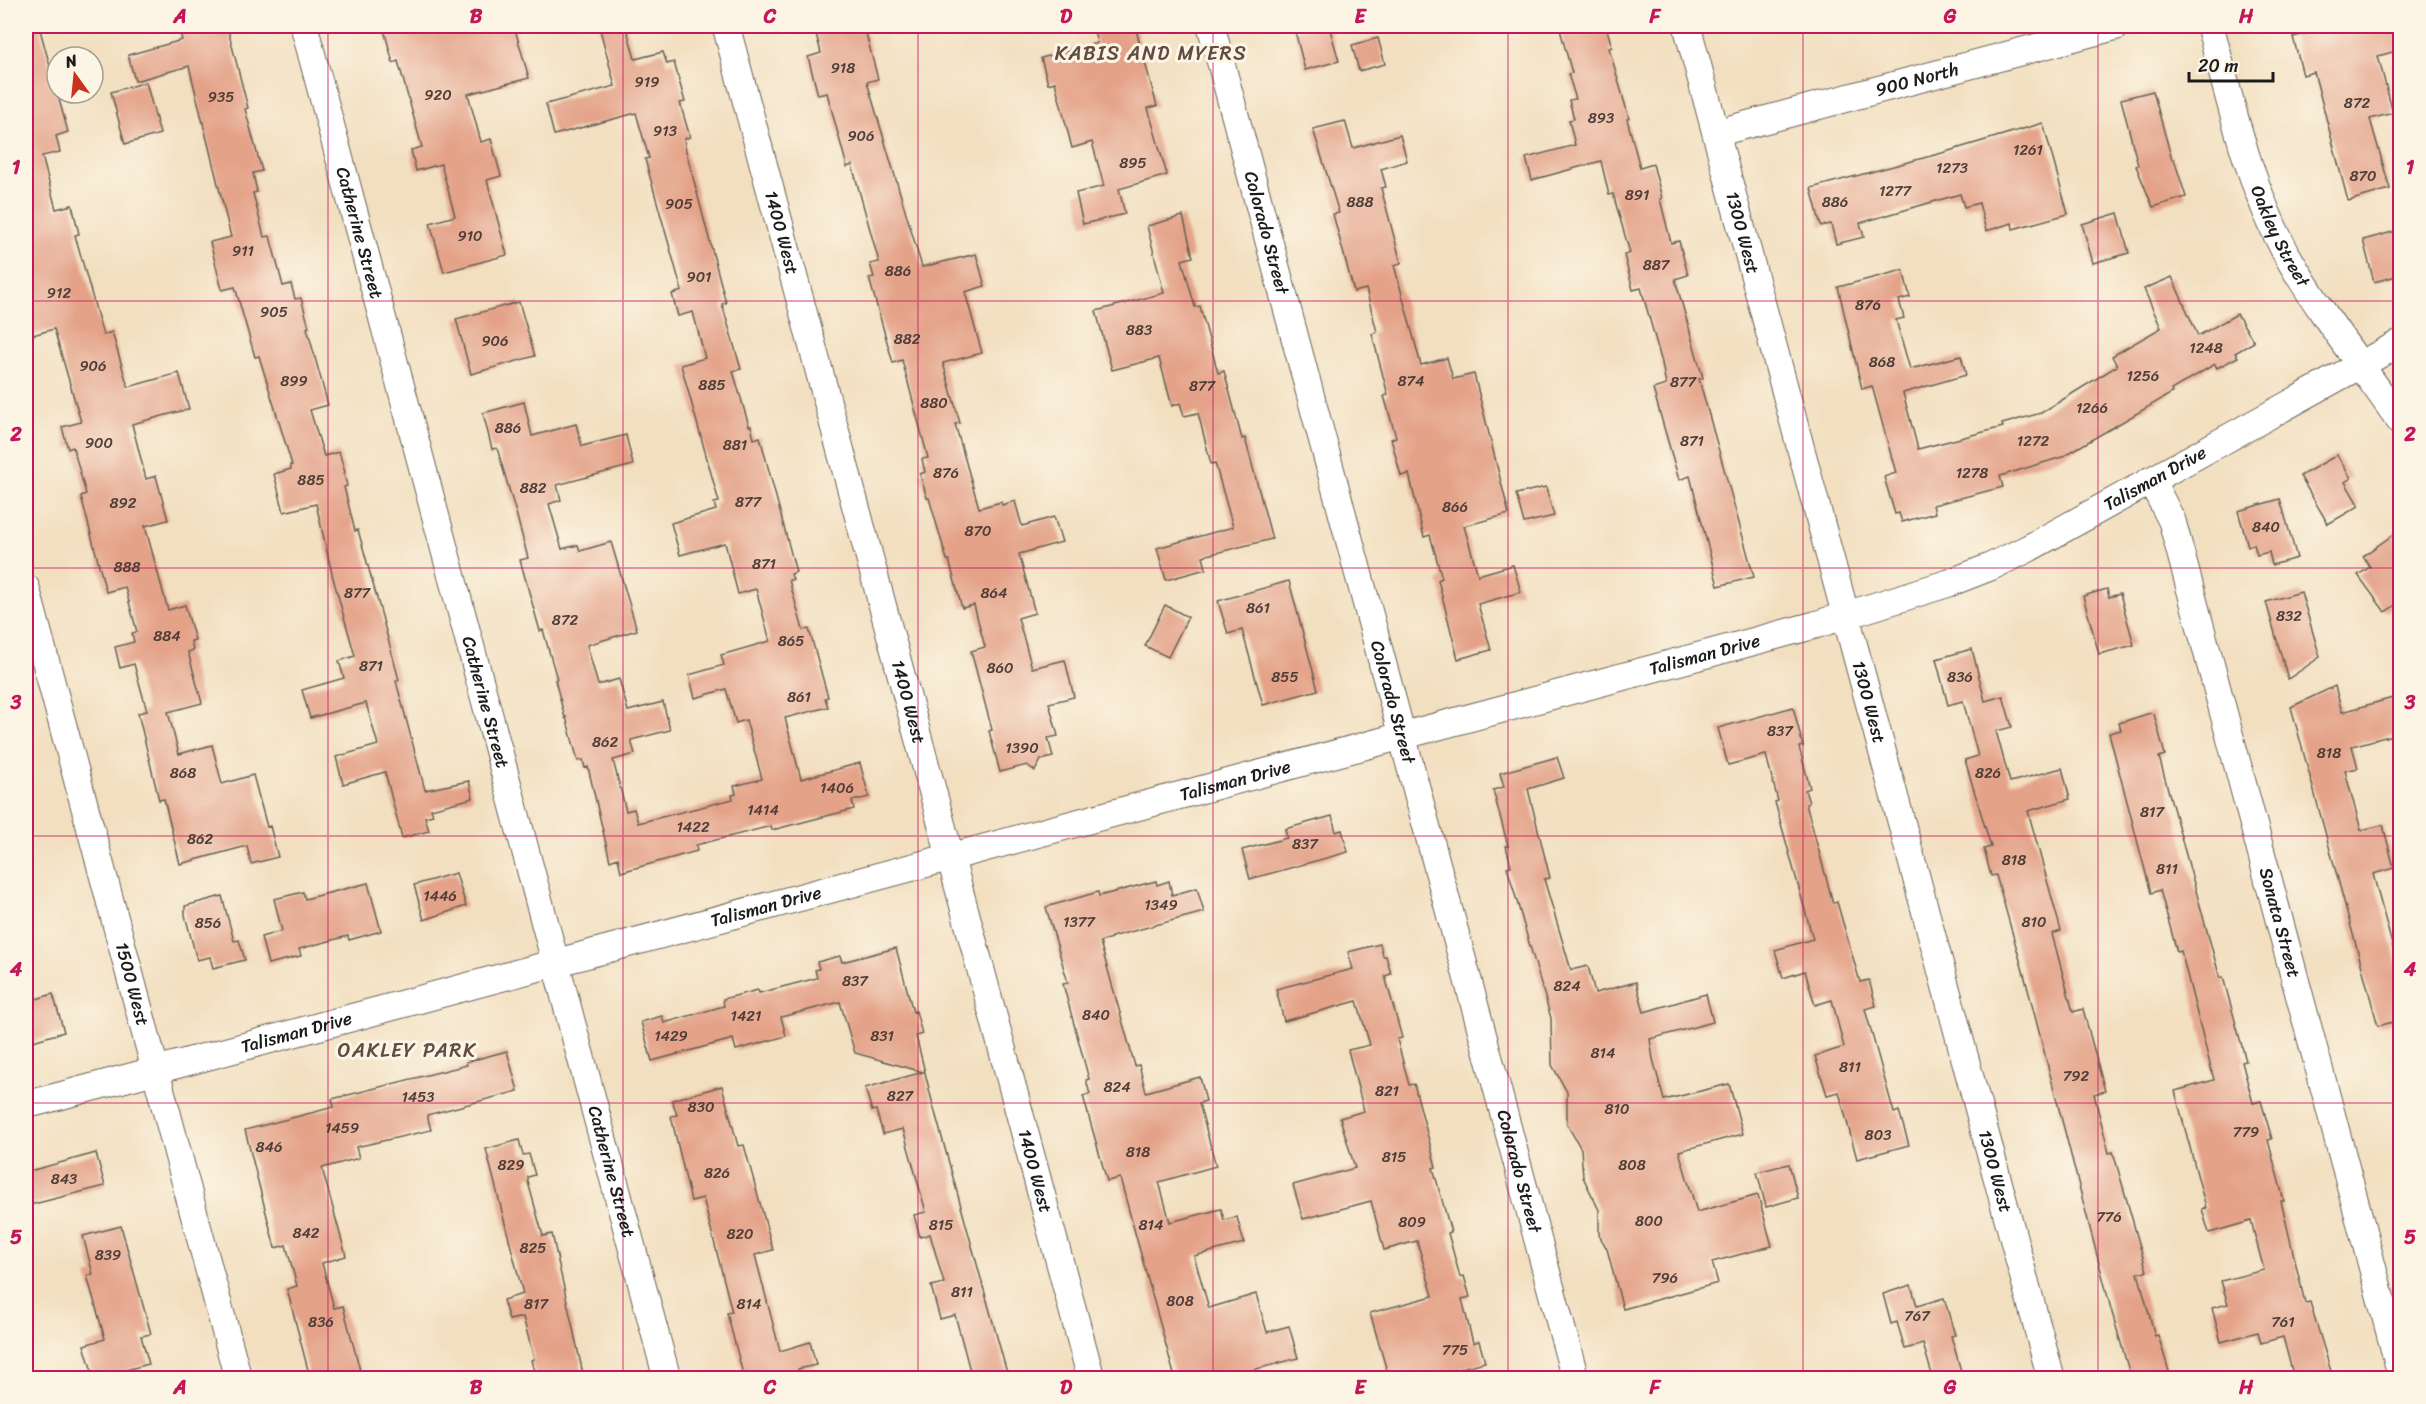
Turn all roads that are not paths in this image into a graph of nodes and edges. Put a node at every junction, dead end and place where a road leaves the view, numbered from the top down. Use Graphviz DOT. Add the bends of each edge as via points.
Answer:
graph roads {
  1 [pos="304,26"];
  2 [pos="726,26"];
  3 [pos="1211,26"];
  4 [pos="1688,26"];
  5 [pos="2117,26"];
  6 [pos="2210,26"];
  7 [pos="1716,133"];
  8 [pos="2400,343"];
  9 [pos="2361,365"];
  10 [pos="2400,421"];
  11 [pos="2151,480"];
  12 [pos="26,588"];
  13 [pos="1846,615"];
  14 [pos="1402,736"];
  15 [pos="951,857"];
  16 [pos="555,963"];
  17 [pos="155,1070"];
  18 [pos="26,1105"];
  19 [pos="2400,1370"];
  20 [pos="238,1378"];
  21 [pos="667,1378"];
  22 [pos="1091,1378"];
  23 [pos="1575,1378"];
  24 [pos="2051,1378"];
  1 -- 16 [label="street, Catherine Street"];
  2 -- 15 [label="street, 1400 West"];
  3 -- 14 [label="street, Colorado Street"];
  4 -- 7 [label="street, 1300 West"];
  5 -- 7 [label="street, 900 North"];
  6 -- 9 [label="street, Oakley Street" via="2243,149 2270,219 2306,286"];
  7 -- 13 [label="street, 1300 West"];
  8 -- 9 [label="street, Talisman Drive"];
  9 -- 10 [label="street, Oakley Street"];
  9 -- 11 [label="street, Talisman Drive"];
  11 -- 13 [label="street, Talisman Drive" via="1990,567"];
  11 -- 19 [label="street, Sonata Street" via="2172,521"];
  12 -- 17 [label="street, 1500 West"];
  13 -- 14 [label="street, Talisman Drive"];
  13 -- 24 [label="street, 1300 West"];
  14 -- 15 [label="street, Talisman Drive"];
  14 -- 23 [label="street, Colorado Street"];
  15 -- 16 [label="street, Talisman Drive"];
  15 -- 22 [label="street, 1400 West"];
  16 -- 17 [label="street, Talisman Drive"];
  16 -- 21 [label="street, Catherine Street"];
  17 -- 18 [label="street, Talisman Drive"];
  17 -- 20 [label="street, 1500 West"];
}
